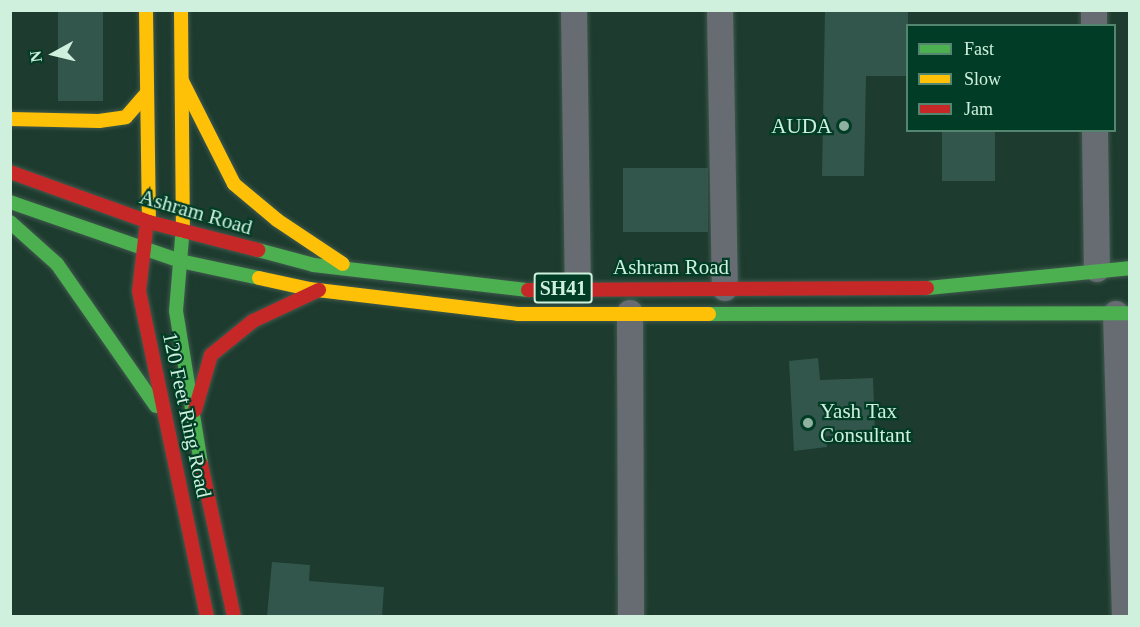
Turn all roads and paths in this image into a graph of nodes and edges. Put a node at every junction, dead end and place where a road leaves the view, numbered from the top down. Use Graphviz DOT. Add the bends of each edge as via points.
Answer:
graph roads {
  1 [pos="146,10"];
  2 [pos="181,10"];
  3 [pos="574,10"];
  4 [pos="720,10"];
  5 [pos="182,81"];
  6 [pos="147,93"];
  7 [pos="10,119"];
  8 [pos="1095,132"];
  9 [pos="10,172"];
  10 [pos="10,202"];
  11 [pos="10,222"];
  12 [pos="149,222"];
  13 [pos="183,231"];
  14 [pos="141,249"];
  15 [pos="180,261"];
  16 [pos="1130,268"];
  17 [pos="1097,269"];
  18 [pos="353,271"];
  19 [pos="578,288"];
  20 [pos="725,288"];
  21 [pos="319,290"];
  22 [pos="630,313"];
  23 [pos="1123,314"];
  24 [pos="166,420"];
  25 [pos="192,421"];
  26 [pos="207,616"];
  27 [pos="234,616"];
  28 [pos="631,616"];
  29 [pos="1125,616"];
  1 -- 6 [label="main road, 120 Feet Ring Road"];
  2 -- 5 [label="main road, 120 Feet Ring Road"];
  3 -- 19 [label="street"];
  4 -- 20 [label="street"];
  5 -- 13 [label="main road, 120 Feet Ring Road"];
  5 -- 18 [label="main road" via="234,184 277,220"];
  6 -- 7 [label="main road" via="126,117 99,121"];
  6 -- 12 [label="main road, 120 Feet Ring Road"];
  8 -- 17 [label="street"];
  9 -- 12 [label="main road, Ashram Road / SH41"];
  10 -- 14 [label="main road"];
  11 -- 24 [label="main road" via="57,264"];
  12 -- 13 [label="main road, Ashram Road / SH41"];
  12 -- 14 [label="main road, 120 Feet Ring Road"];
  13 -- 15 [label="main road, 120 Feet Ring Road"];
  13 -- 18 [label="main road, Ashram Road / SH41" via="314,265"];
  14 -- 15 [label="main road"];
  14 -- 24 [label="main road, 120 Feet Ring Road" via="139,291"];
  15 -- 21 [label="main road"];
  15 -- 25 [label="main road, 120 Feet Ring Road" via="176,311"];
  16 -- 17 [label="main road, Ashram Road / SH41"];
  17 -- 20 [label="main road, Ashram Road / SH41" via="951,288"];
  18 -- 19 [label="main road, Ashram Road / SH41" via="519,290"];
  19 -- 20 [label="main road, Ashram Road / SH41"];
  21 -- 22 [label="main road" via="518,314"];
  21 -- 25 [label="main road" via="253,321 211,355"];
  22 -- 23 [label="main road"];
  22 -- 28 [label="street"];
  23 -- 29 [label="street"];
  24 -- 26 [label="main road, 120 Feet Ring Road"];
  25 -- 27 [label="main road, 120 Feet Ring Road"];
}
